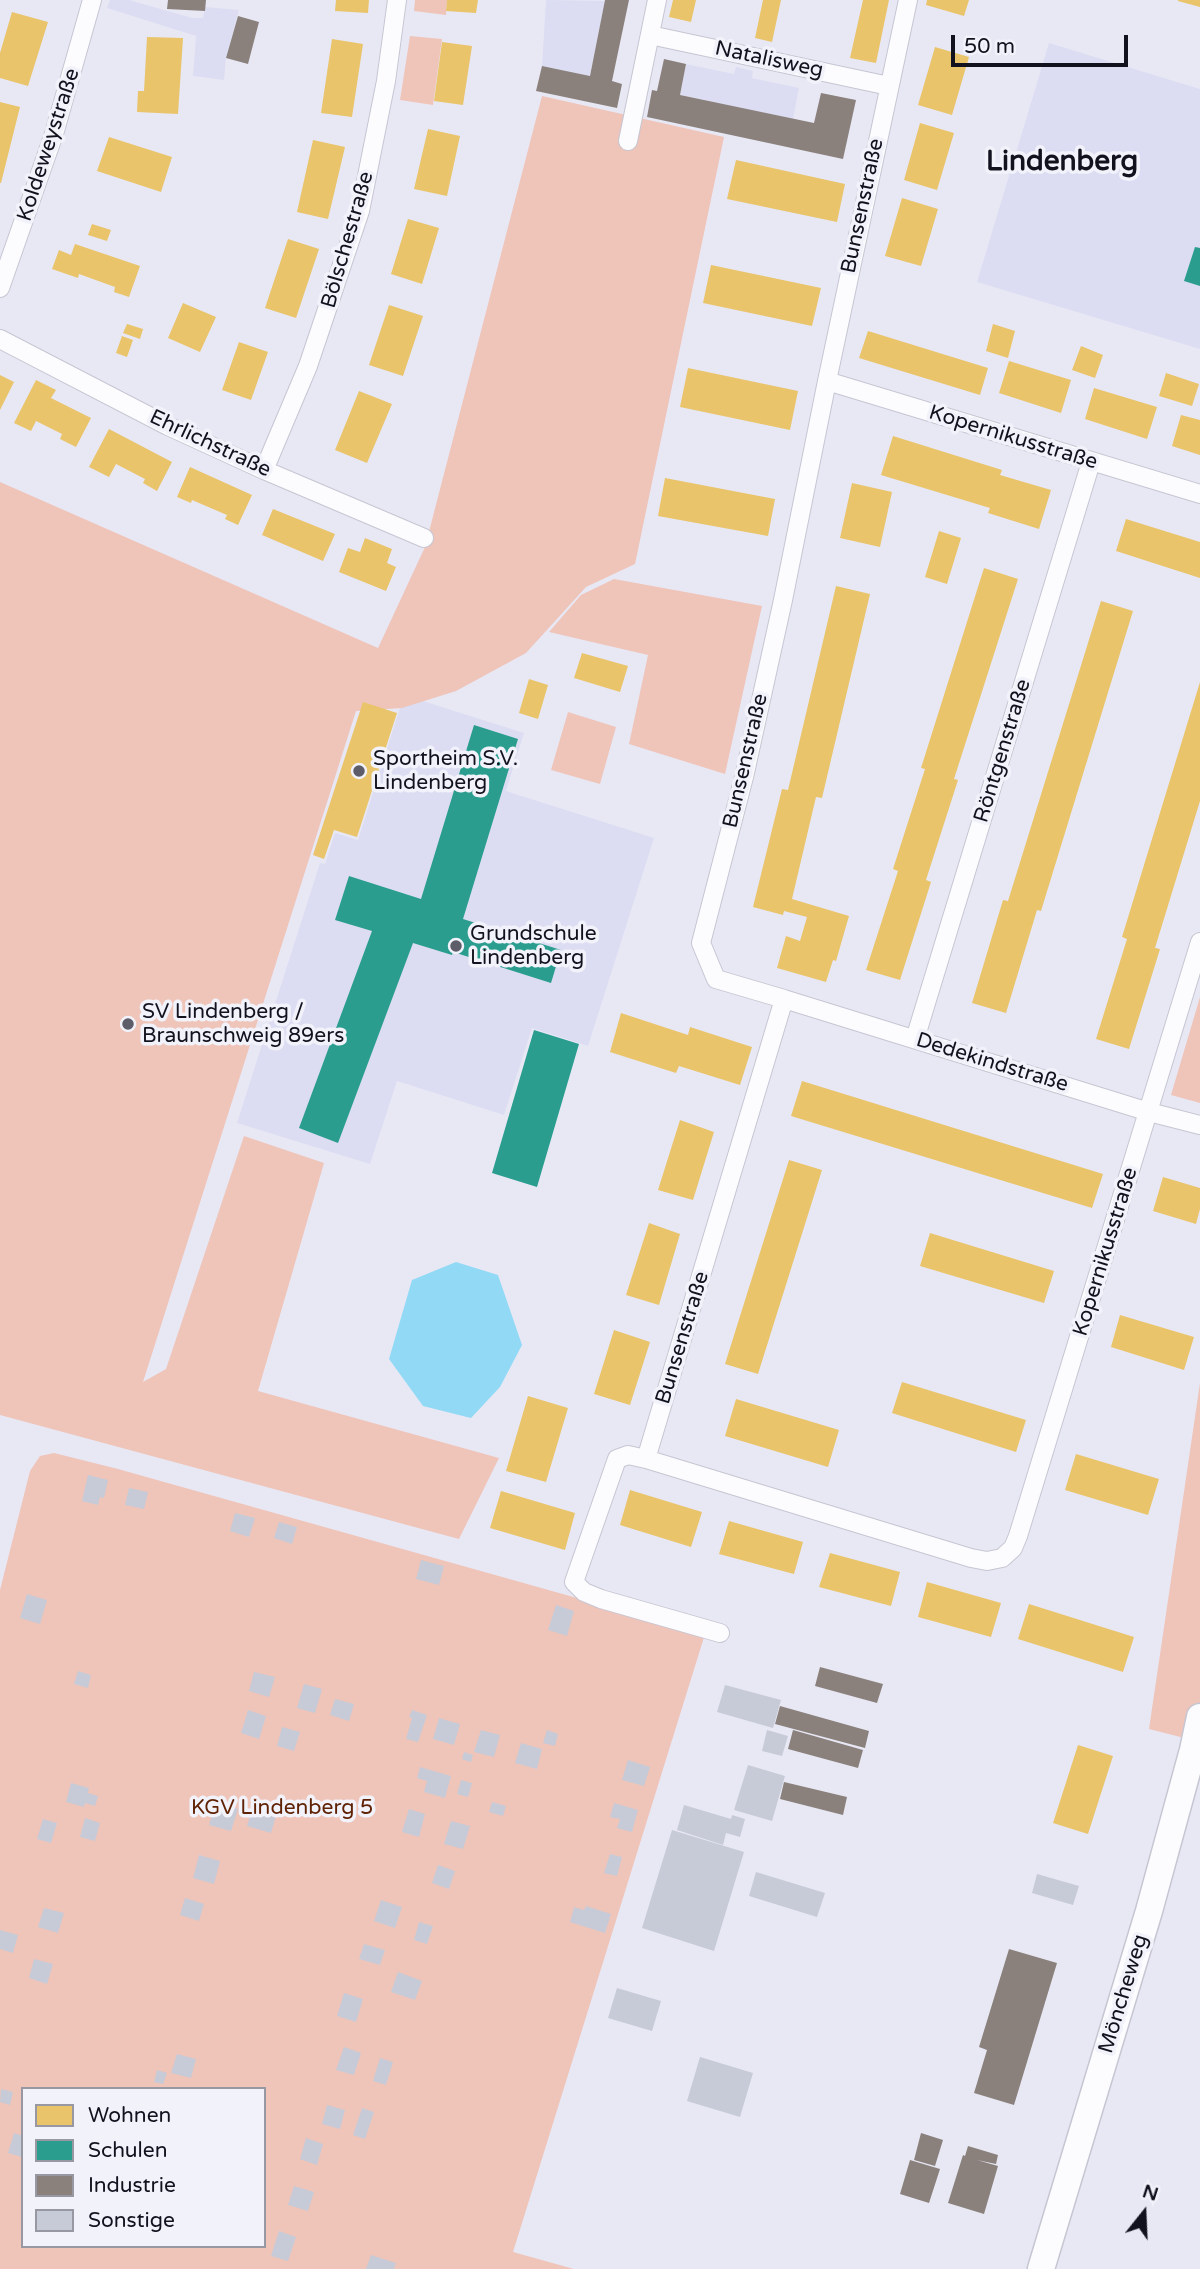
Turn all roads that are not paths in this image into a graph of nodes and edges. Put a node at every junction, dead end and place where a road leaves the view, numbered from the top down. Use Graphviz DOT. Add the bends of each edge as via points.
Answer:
graph roads {
  1 [pos="92,0"];
  2 [pos="397,0"];
  3 [pos="657,0"];
  4 [pos="908,0"];
  5 [pos="650,35"];
  6 [pos="889,86"];
  7 [pos="628,141"];
  8 [pos="0,288"];
  9 [pos="0,339"];
  10 [pos="827,381"];
  11 [pos="1091,462"];
  12 [pos="264,470"];
  13 [pos="1200,494"];
  14 [pos="424,538"];
  15 [pos="1200,942"];
  16 [pos="784,999"];
  17 [pos="915,1039"];
  18 [pos="1149,1112"];
  19 [pos="1200,1125"];
  20 [pos="646,1459"];
  21 [pos="720,1633"];
  22 [pos="1200,1717"];
  23 [pos="1041,2269"];
  1 -- 8 [label="street, Koldeweystraße" via="54,134"];
  2 -- 12 [label="street, Bölschestraße" via="381,113 360,211 308,366"];
  3 -- 5 [label="street"];
  4 -- 6 [label="street, Bunsenstraße"];
  5 -- 6 [label="street, Natalisweg"];
  5 -- 7 [label="street"];
  6 -- 10 [label="street, Bunsenstraße"];
  9 -- 12 [label="street, Ehrlichstraße"];
  10 -- 11 [label="street, Kopernikusstraße"];
  10 -- 16 [label="street, Bunsenstraße" via="744,776 701,943 716,979"];
  11 -- 13 [label="street, Kopernikusstraße"];
  11 -- 17 [label="street, Röntgenstraße"];
  12 -- 14 [label="street, Ehrlichstraße"];
  15 -- 18 [label="street, Kopernikusstraße"];
  16 -- 17 [label="street, Dedekindstraße"];
  16 -- 20 [label="street, Bunsenstraße"];
  17 -- 18 [label="street, Dedekindstraße"];
  18 -- 19 [label="street, Dedekindstraße"];
  18 -- 20 [label="street, Kopernikusstraße" via="1018,1536 1002,1558 971,1558"];
  20 -- 21 [label="street" via="628,1455 617,1459 574,1583 584,1592"];
  22 -- 23 [label="main road, Möncheweg" via="1149,1911"];
}
